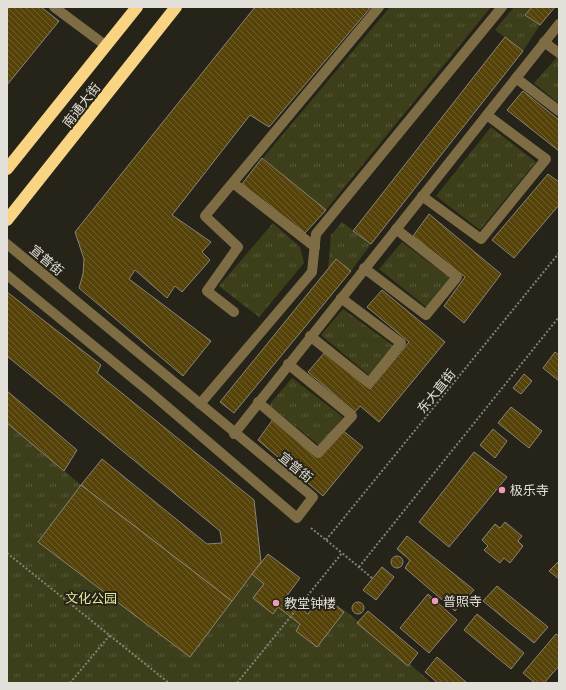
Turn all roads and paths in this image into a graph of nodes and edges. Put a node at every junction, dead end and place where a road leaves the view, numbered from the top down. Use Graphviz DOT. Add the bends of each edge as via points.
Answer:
graph roads {
  1 [pos="54,7"];
  2 [pos="137,7"];
  3 [pos="176,7"];
  4 [pos="379,7"];
  5 [pos="502,7"];
  6 [pos="559,24"];
  7 [pos="544,42"];
  8 [pos="105,45"];
  9 [pos="559,53"];
  10 [pos="516,78"];
  11 [pos="559,111"];
  12 [pos="487,115"];
  13 [pos="7,169"];
  14 [pos="233,183"];
  15 [pos="422,196"];
  16 [pos="7,220"];
  17 [pos="396,229"];
  18 [pos="7,244"];
  19 [pos="315,247"];
  20 [pos="559,253"];
  21 [pos="364,268"];
  22 [pos="7,275"];
  23 [pos="341,298"];
  24 [pos="234,312"];
  25 [pos="559,317"];
  26 [pos="310,336"];
  27 [pos="288,364"];
  28 [pos="258,402"];
  29 [pos="200,404"];
  30 [pos="234,434"];
  31 [pos="311,528"];
  32 [pos="326,540"];
  33 [pos="7,553"];
  34 [pos="342,553"];
  35 [pos="359,566"];
  36 [pos="372,578"];
  37 [pos="110,635"];
  38 [pos="70,683"];
  39 [pos="169,683"];
  40 [pos="237,683"];
  1 -- 8 [label="street"];
  2 -- 8 [label="highway, 南通大街"];
  3 -- 16 [label="highway, 南通大街"];
  4 -- 14 [label="street"];
  5 -- 19 [label="street" via="316,234"];
  6 -- 7 [label="street"];
  7 -- 9 [label="street"];
  7 -- 10 [label="street"];
  8 -- 13 [label="highway, 南通大街"];
  10 -- 11 [label="street"];
  10 -- 12 [label="street"];
  12 -- 15 [label="street"];
  12 -- 15 [label="street" via="546,159 481,239"];
  14 -- 19 [label="street"];
  14 -- 24 [label="street" via="205,216 238,247 207,291"];
  15 -- 17 [label="street"];
  17 -- 21 [label="street"];
  17 -- 21 [label="street" via="457,277 426,315"];
  18 -- 29 [label="street, 宣普街"];
  19 -- 29 [label="street" via="312,272"];
  20 -- 32 [label="path, 东大直街"];
  21 -- 23 [label="street"];
  22 -- 30 [label="street, 宣普街" via="151,393 297,518 313,497"];
  23 -- 26 [label="street"];
  23 -- 26 [label="street" via="401,343 369,383"];
  25 -- 35 [label="path"];
  26 -- 27 [label="street"];
  27 -- 28 [label="street"];
  27 -- 28 [label="street" via="352,416 318,452"];
  28 -- 30 [label="street"];
  29 -- 30 [label="street, 宣普街"];
  31 -- 32 [label="path"];
  32 -- 34 [label="path"];
  33 -- 37 [label="path"];
  34 -- 35 [label="path"];
  34 -- 40 [label="path"];
  35 -- 36 [label="path"];
  37 -- 38 [label="path"];
  37 -- 39 [label="path"];
}
